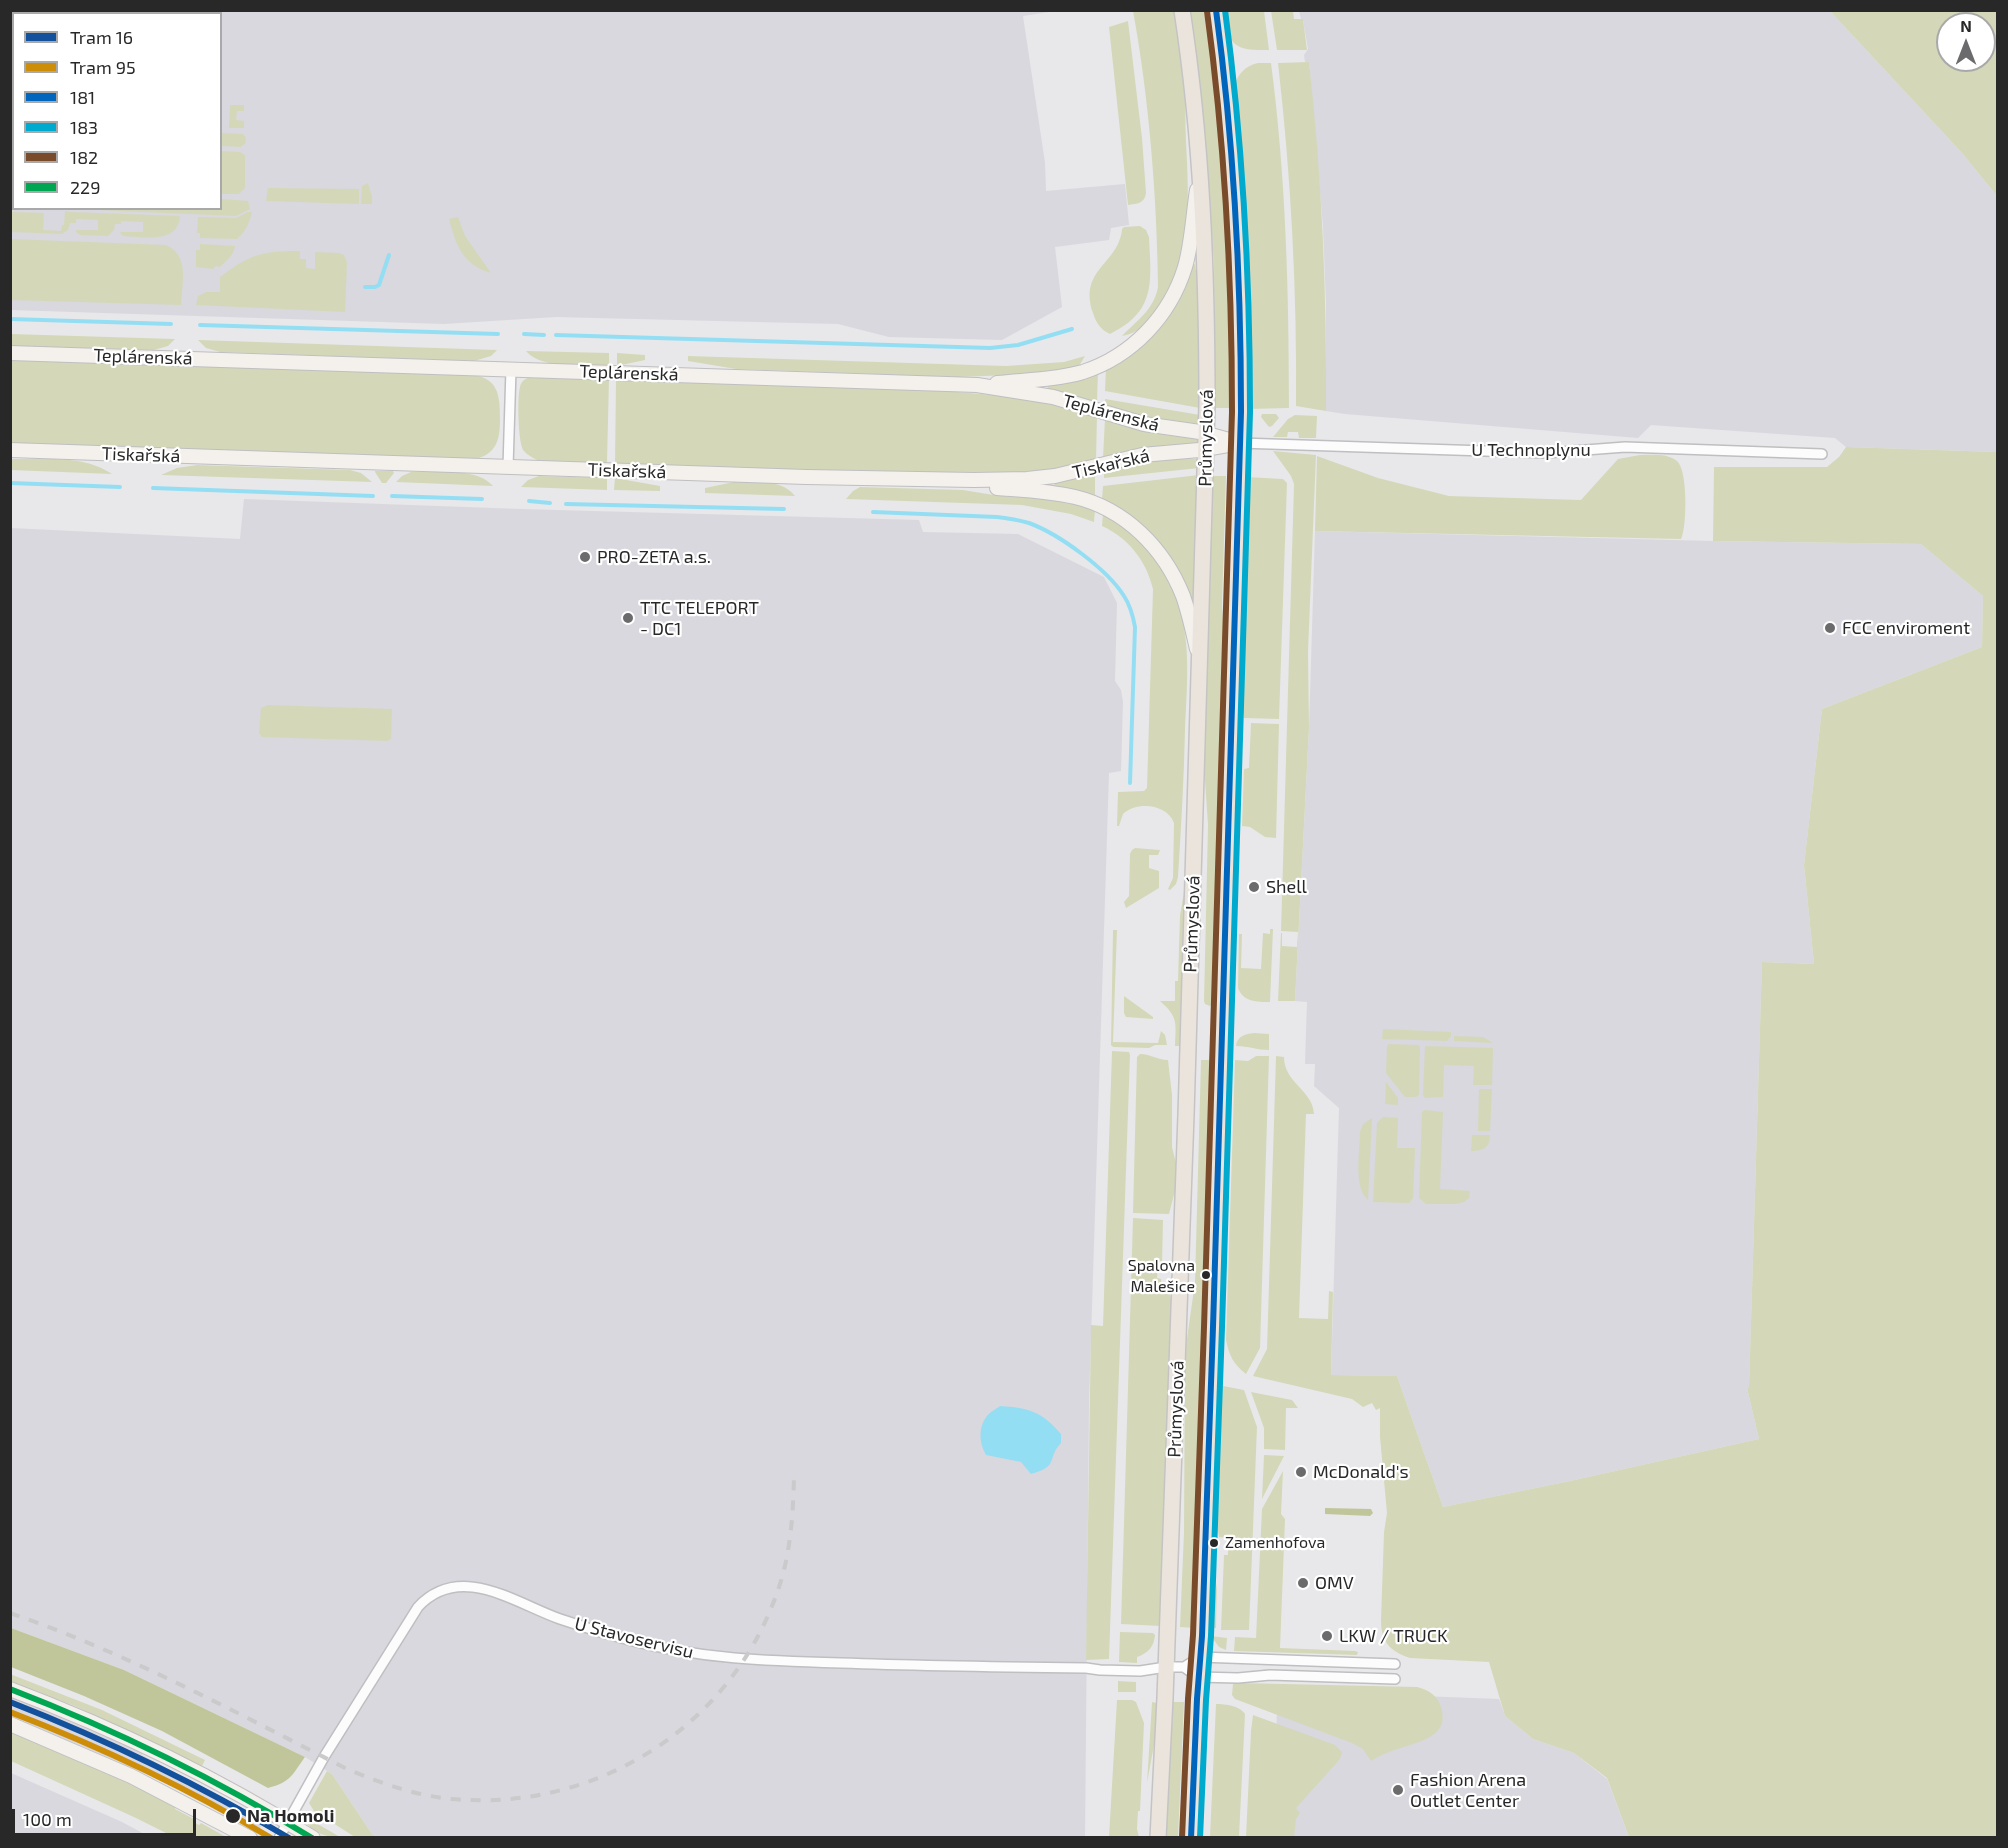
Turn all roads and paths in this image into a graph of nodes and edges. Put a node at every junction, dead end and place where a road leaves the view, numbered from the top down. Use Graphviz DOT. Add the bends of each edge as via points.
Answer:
graph roads {
  1 [pos="1182,10"];
  2 [pos="1216,10"];
  3 [pos="1201,166"];
  4 [pos="10,353"];
  5 [pos="511,369"];
  6 [pos="977,385"];
  7 [pos="1207,442"];
  8 [pos="1240,443"];
  9 [pos="10,450"];
  10 [pos="1822,454"];
  11 [pos="508,467"];
  12 [pos="917,481"];
  13 [pos="1200,659"];
  14 [pos="1200,1658"];
  15 [pos="1395,1664"];
  16 [pos="1166,1666"];
  17 [pos="1184,1667"];
  18 [pos="1198,1677"];
  19 [pos="1395,1679"];
  20 [pos="10,1689"];
  21 [pos="10,1724"];
  22 [pos="287,1822"];
  23 [pos="250,1838"];
  24 [pos="279,1838"];
  25 [pos="313,1838"];
  26 [pos="1158,1838"];
  27 [pos="1191,1838"];
  1 -- 3 [label="main road, Průmyslová"];
  2 -- 8 [label="main road, Průmyslová" via="1238,230"];
  3 -- 6 [label="street" via="1186,265 1170,303 1144,335 1113,358 1084,371"];
  3 -- 7 [label="main road, Průmyslová"];
  4 -- 5 [label="street, Teplárenská"];
  5 -- 6 [label="street, Teplárenská"];
  5 -- 11 [label="street"];
  6 -- 7 [label="street, Teplárenská" via="1053,397"];
  7 -- 8 [label="street, Teplárenská"];
  7 -- 12 [label="street, Tiskařská" via="1035,479"];
  7 -- 13 [label="main road, Průmyslová"];
  8 -- 10 [label="street, U Technoplynu" via="1546,453 1625,447"];
  8 -- 14 [label="main road, Průmyslová"];
  9 -- 11 [label="street, Tiskařská"];
  11 -- 12 [label="street, Tiskařská"];
  12 -- 13 [label="street" via="1074,497 1098,504 1123,518 1153,545 1177,583"];
  13 -- 16 [label="main road, Průmyslová"];
  14 -- 15 [label="street"];
  14 -- 17 [label="street"];
  14 -- 18 [label="main road, Průmyslová"];
  16 -- 17 [label="street, U Stavoservisu"];
  16 -- 22 [label="street, U Stavoservisu" via="1107,1671 735,1659 648,1646 558,1618 485,1588 446,1588 418,1607"];
  16 -- 26 [label="main road, Průmyslová"];
  17 -- 18 [label="street"];
  18 -- 19 [label="street"];
  18 -- 27 [label="main road, Průmyslová"];
  20 -- 22 [label="street" via="154,1750"];
  21 -- 23 [label="street" via="139,1779"];
  22 -- 24 [label="street, U Stavoservisu"];
  22 -- 25 [label="street"];
}
